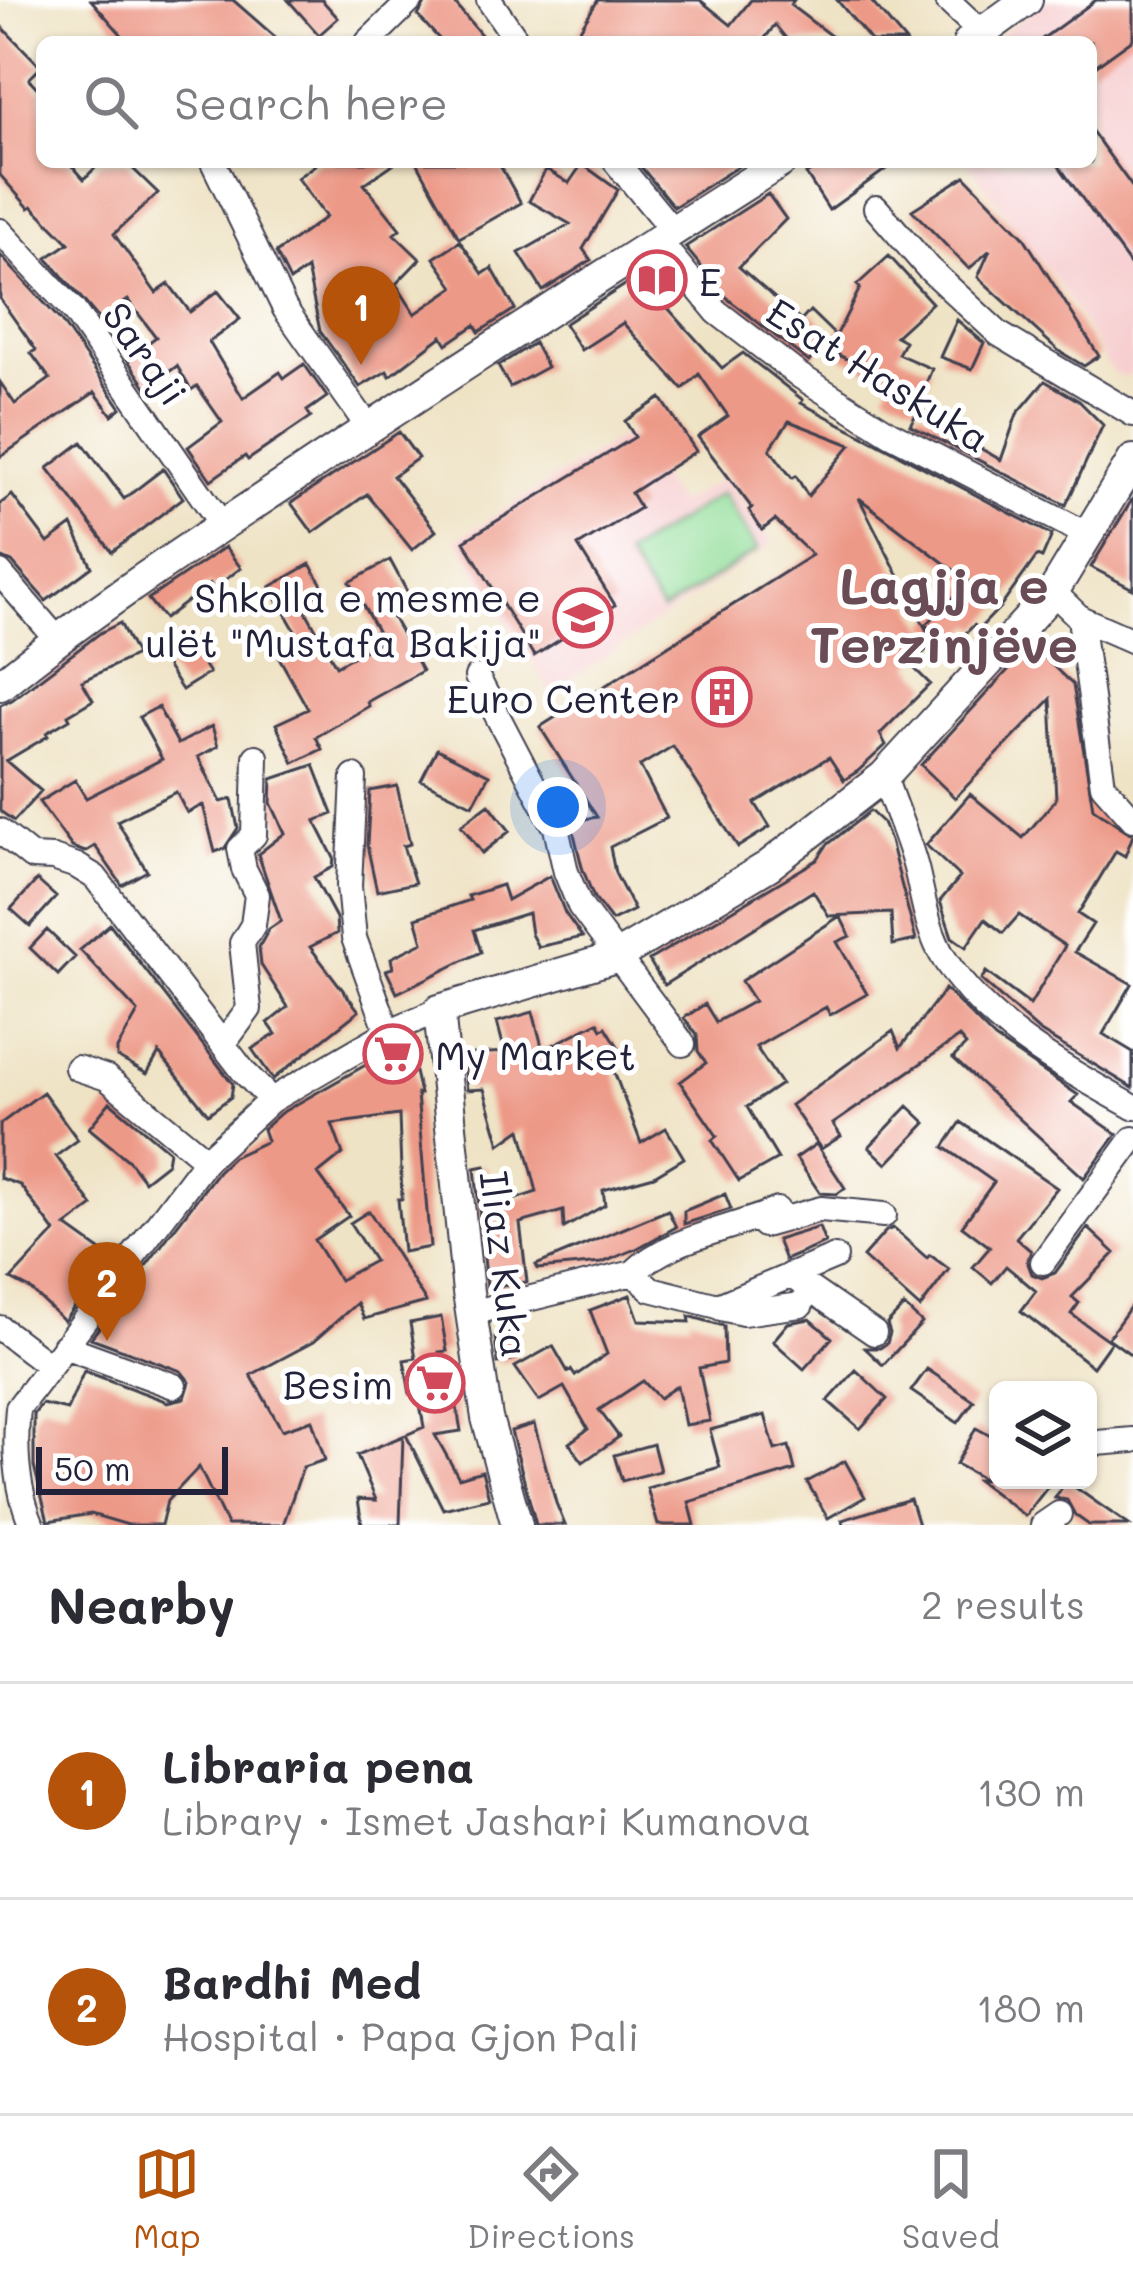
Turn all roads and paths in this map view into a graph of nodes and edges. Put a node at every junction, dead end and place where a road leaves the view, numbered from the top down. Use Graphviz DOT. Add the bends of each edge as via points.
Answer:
graph roads {
  1 [pos="411,0"];
  2 [pos="489,0"];
  3 [pos="947,0"];
  4 [pos="1027,0"];
  5 [pos="374,36"];
  6 [pos="514,36"];
  7 [pos="974,36"];
  8 [pos="978,36"];
  9 [pos="226,168"];
  10 [pos="620,168"];
  11 [pos="772,168"];
  12 [pos="876,208"];
  13 [pos="0,231"];
  14 [pos="665,236"];
  15 [pos="1133,414"];
  16 [pos="369,428"];
  17 [pos="1133,460"];
  18 [pos="223,525"];
  19 [pos="1088,536"];
  20 [pos="0,573"];
  21 [pos="1053,592"];
  22 [pos="1080,618"];
  23 [pos="57,639"];
  24 [pos="1133,641"];
  25 [pos="477,676"];
  26 [pos="0,685"];
  27 [pos="256,757"];
  28 [pos="884,776"];
  29 [pos="353,777"];
  30 [pos="1133,819"];
  31 [pos="0,831"];
  32 [pos="616,957"];
  33 [pos="439,1010"];
  34 [pos="388,1032"];
  35 [pos="224,1043"];
  36 [pos="683,1043"];
  37 [pos="76,1067"];
  38 [pos="271,1100"];
  39 [pos="1133,1107"];
  40 [pos="1133,1139"];
  41 [pos="206,1160"];
  42 [pos="884,1214"];
  43 [pos="835,1257"];
  44 [pos="1043,1262"];
  45 [pos="633,1273"];
  46 [pos="790,1275"];
  47 [pos="801,1305"];
  48 [pos="718,1306"];
  49 [pos="471,1312"];
  50 [pos="0,1328"];
  51 [pos="874,1333"];
  52 [pos="57,1356"];
  53 [pos="174,1386"];
  54 [pos="9,1415"];
  55 [pos="1133,1440"];
  56 [pos="1097,1444"];
  57 [pos="32,1525"];
  58 [pos="517,1525"];
  1 -- 5 [label="street"];
  2 -- 6 [label="street"];
  3 -- 7 [label="street"];
  4 -- 8 [label="street"];
  9 -- 16 [label="street" via="262,268"];
  10 -- 14 [label="street, Esat Haskuka"];
  11 -- 14 [label="street"];
  12 -- 15 [label="street" via="998,334"];
  13 -- 18 [label="street, Saraji" via="74,311"];
  14 -- 16 [label="street"];
  14 -- 19 [label="street, Esat Haskuka" via="717,312 800,376 890,433"];
  16 -- 18 [label="street"];
  17 -- 19 [label="street"];
  18 -- 23 [label="street"];
  19 -- 21 [label="street"];
  20 -- 23 [label="street"];
  21 -- 22 [label="street"];
  21 -- 28 [label="street"];
  22 -- 24 [label="street"];
  22 -- 30 [label="street" via="1103,785"];
  23 -- 26 [label="street"];
  25 -- 32 [label="street" via="556,828 580,906"];
  27 -- 35 [label="street" via="254,835 240,849 257,896 242,943 249,1009"];
  28 -- 32 [label="street" via="768,866"];
  28 -- 39 [label="street" via="945,960 988,1011 1057,1064"];
  29 -- 34 [label="street" via="354,938"];
  31 -- 35 [label="street" via="32,857 95,878"];
  32 -- 33 [label="street"];
  32 -- 36 [label="street"];
  33 -- 34 [label="street"];
  33 -- 49 [label="street, Iliaz Kuka"];
  34 -- 38 [label="street"];
  35 -- 38 [label="street"];
  37 -- 41 [label="street" via="107,1078"];
  38 -- 41 [label="street"];
  40 -- 44 [label="street"];
  41 -- 52 [label="street"];
  42 -- 45 [label="street" via="821,1209 770,1226 765,1215 675,1246"];
  43 -- 46 [label="street"];
  45 -- 48 [label="street" via="651,1289"];
  45 -- 49 [label="street"];
  46 -- 48 [label="street"];
  46 -- 51 [label="street"];
  47 -- 48 [label="street" via="743,1313"];
  49 -- 58 [label="street, Iliaz Kuka" via="487,1418"];
  50 -- 52 [label="street"];
  52 -- 53 [label="street"];
  52 -- 54 [label="street"];
  54 -- 57 [label="street"];
  55 -- 56 [label="street"];
}
